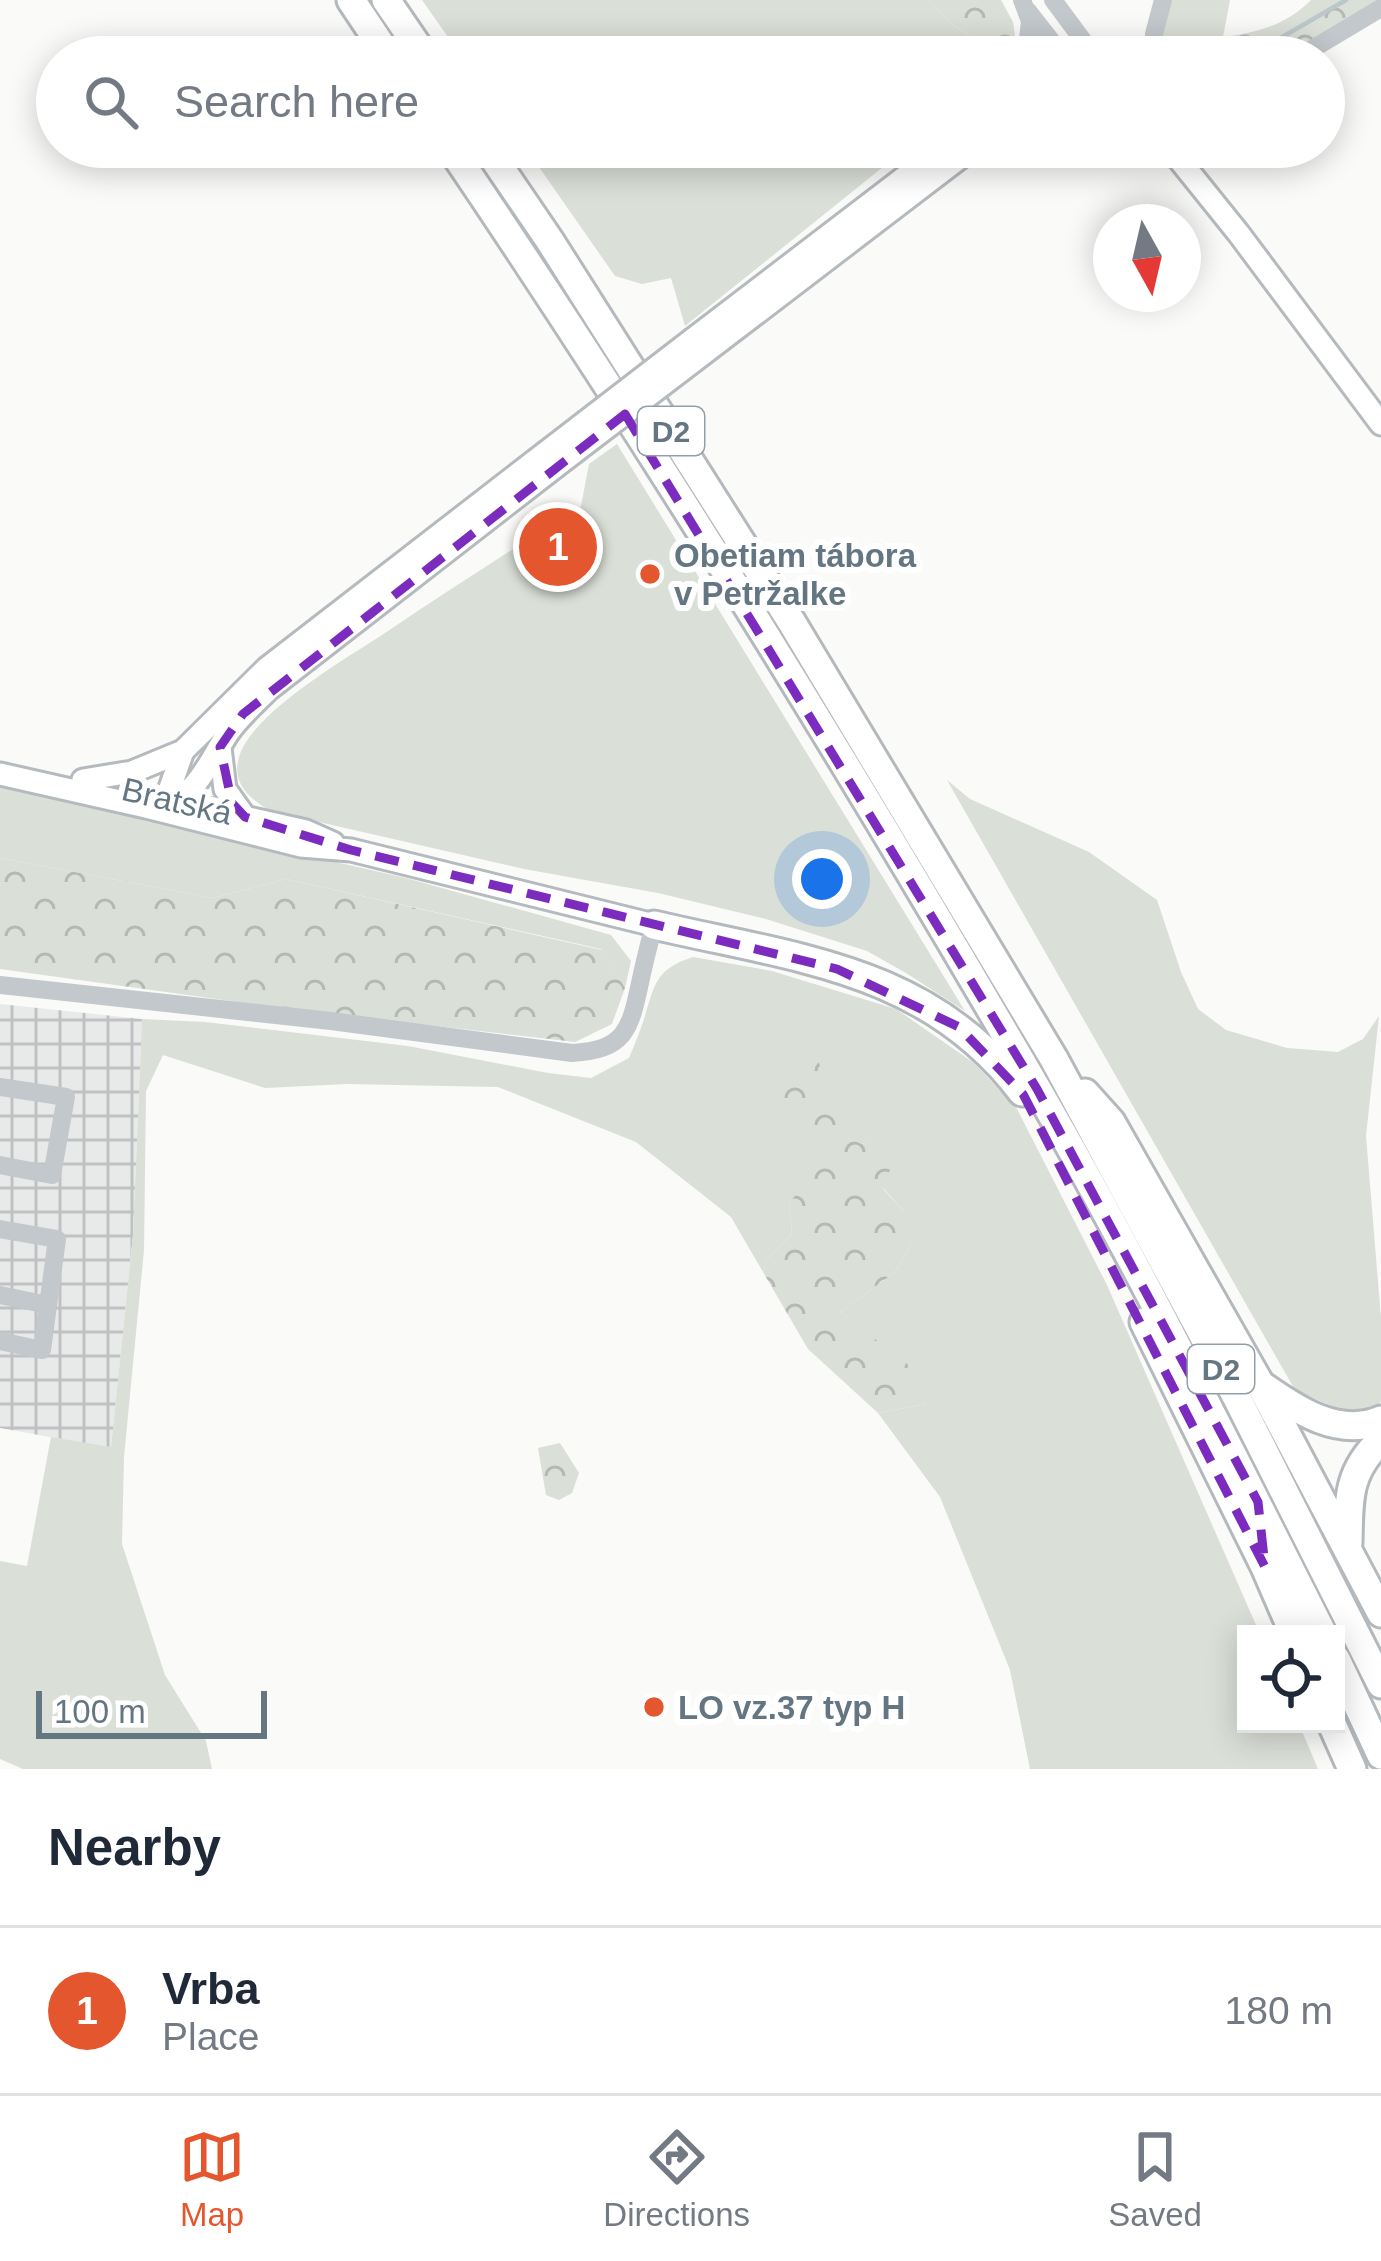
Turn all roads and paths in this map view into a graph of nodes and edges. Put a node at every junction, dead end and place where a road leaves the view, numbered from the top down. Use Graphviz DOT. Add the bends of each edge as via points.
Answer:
graph roads {
  1 [pos="351,0"];
  2 [pos="386,0"];
  3 [pos="1053,0"];
  4 [pos="1163,0"];
  5 [pos="1025,6"];
  6 [pos="1381,8"];
  7 [pos="375,36"];
  8 [pos="411,36"];
  9 [pos="1030,36"];
  10 [pos="1049,36"];
  11 [pos="1079,36"];
  12 [pos="1154,36"];
  13 [pos="1335,36"];
  14 [pos="464,168"];
  15 [pos="500,168"];
  16 [pos="918,168"];
  17 [pos="945,168"];
  18 [pos="1186,168"];
  19 [pos="698,347"];
  20 [pos="1381,424"];
  21 [pos="550,460"];
  22 [pos="220,747"];
  23 [pos="183,751"];
  24 [pos="0,761"];
  25 [pos="0,774"];
  26 [pos="83,780"];
  27 [pos="174,802"];
  28 [pos="146,807"];
  29 [pos="245,817"];
  30 [pos="194,821"];
  31 [pos="350,850"];
  32 [pos="654,925"];
  33 [pos="0,985"];
  34 [pos="1054,1059"];
  35 [pos="0,1087"];
  36 [pos="0,1165"];
  37 [pos="0,1228"];
  38 [pos="0,1295"];
  39 [pos="48,1305"];
  40 [pos="0,1341"];
  41 [pos="1260,1384"];
  42 [pos="1381,1420"];
  43 [pos="1381,1440"];
  44 [pos="1258,1502"];
  45 [pos="1348,1547"];
  46 [pos="1265,1567"];
  47 [pos="1381,1613"];
  48 [pos="1290,1625"];
  49 [pos="1319,1625"];
  50 [pos="1345,1678"];
  51 [pos="1381,1684"];
  52 [pos="1337,1733"];
  53 [pos="1381,1755"];
  54 [pos="1352,1769"];
  1 -- 7 [label="highway"];
  2 -- 8 [label="highway"];
  3 -- 11 [label="street"];
  4 -- 12 [label="street"];
  5 -- 9 [label="street"];
  5 -- 10 [label="street"];
  6 -- 13 [label="street"];
  14 -- 44 [label="highway, D2" via="766,633 1026,1069"];
  15 -- 34 [label="highway, D2" via="791,621"];
  16 -- 19 [label="main road"];
  17 -- 19 [label="main road"];
  18 -- 20 [label="main road"];
  19 -- 21 [label="main road, bridge"];
  21 -- 22 [label="main road" via="269,689"];
  21 -- 23 [label="main road" via="299,641"];
  22 -- 27 [label="main road"];
  22 -- 29 [label="main road" via="225,789"];
  23 -- 26 [label="main road"];
  23 -- 27 [label="main road" via="170,781"];
  24 -- 26 [label="main road, Bratská"];
  25 -- 28 [label="main road, Bratská"];
  26 -- 27 [label="main road, Bratská"];
  27 -- 28 [label="main road"];
  27 -- 29 [label="main road, Bratská"];
  27 -- 30 [label="main road"];
  28 -- 30 [label="main road, Bratská"];
  29 -- 31 [label="main road, Bratská"];
  30 -- 31 [label="main road, Bratská" via="301,847"];
  31 -- 32 [label="main road, Bratská"];
  32 -- 33 [label="street" via="632,1022 590,1052"];
  32 -- 46 [label="highway" via="897,989 959,1027 1002,1066 1107,1250"];
  34 -- 41 [label="highway" via="1111,1122"];
  34 -- 51 [label="highway, D2"];
  35 -- 36 [label="street" via="66,1097 52,1175"];
  37 -- 39 [label="street" via="58,1240"];
  38 -- 39 [label="street"];
  39 -- 40 [label="street" via="42,1349"];
  41 -- 42 [label="highway" via="1317,1419"];
  41 -- 45 [label="highway"];
  43 -- 45 [label="highway" via="1351,1484"];
  44 -- 46 [label="highway"];
  44 -- 49 [label="highway, D2"];
  45 -- 47 [label="highway"];
  46 -- 48 [label="highway"];
  50 -- 53 [label="highway"];
  52 -- 54 [label="highway"];
}
